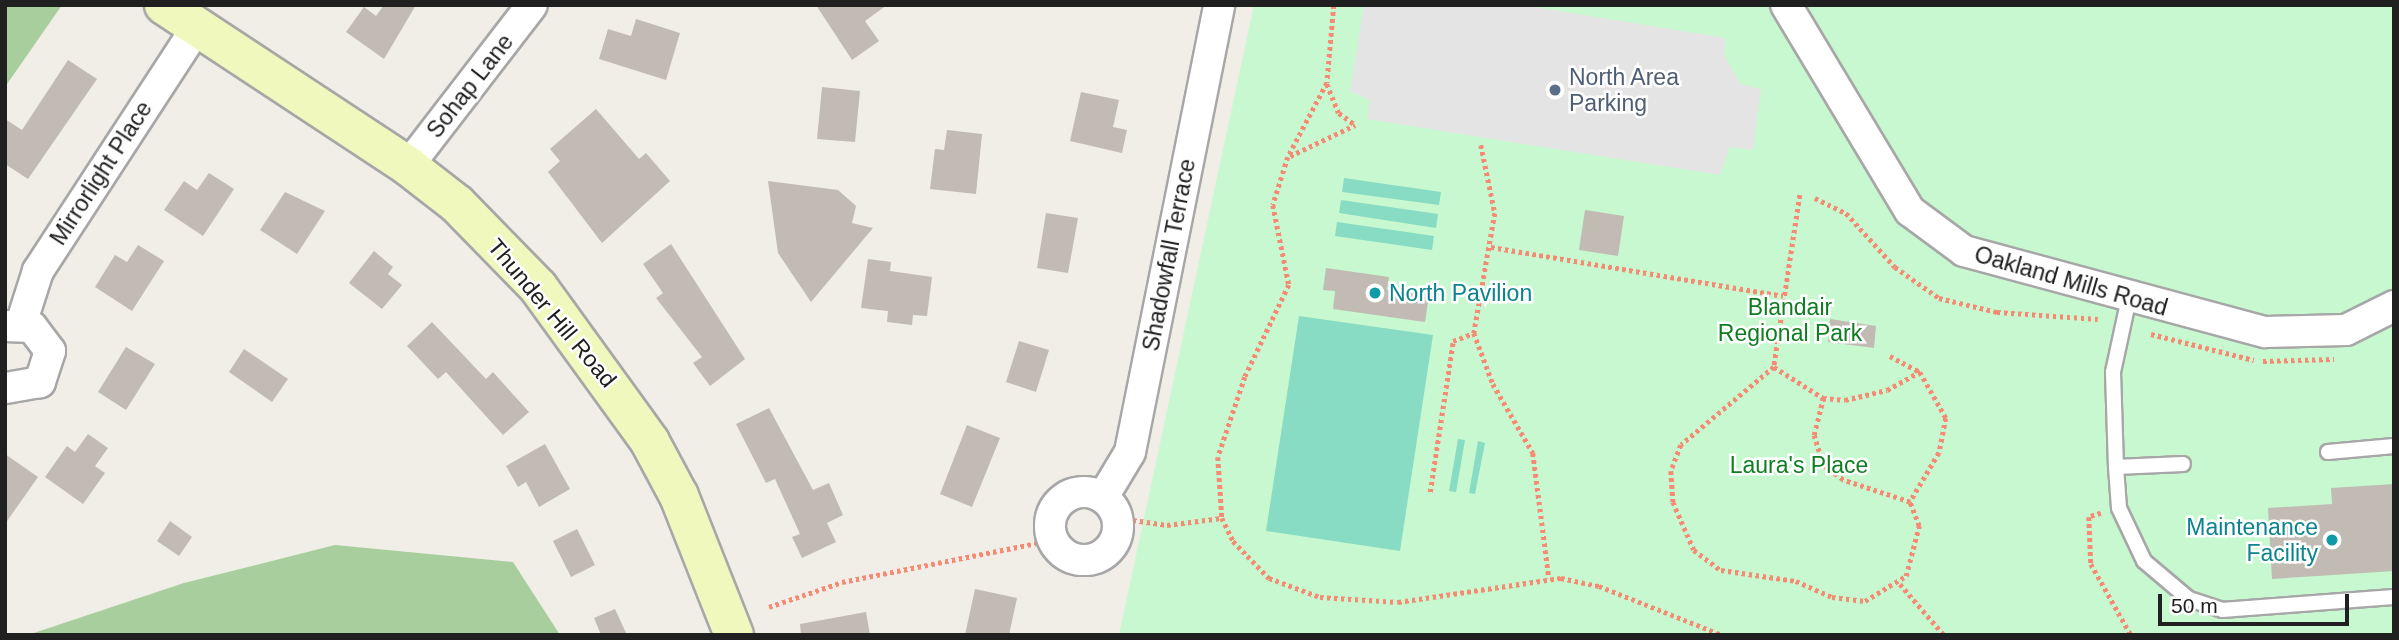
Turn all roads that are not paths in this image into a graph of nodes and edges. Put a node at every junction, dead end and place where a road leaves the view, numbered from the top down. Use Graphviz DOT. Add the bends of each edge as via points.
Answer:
graph roads {
  1 [pos="164,5"];
  2 [pos="532,5"];
  3 [pos="1219,5"];
  4 [pos="1786,5"];
  5 [pos="196,29"];
  6 [pos="408,166"];
  7 [pos="2129,298"];
  8 [pos="2394,306"];
  9 [pos="13,325"];
  10 [pos="5,388"];
  11 [pos="2394,446"];
  12 [pos="2328,452"];
  13 [pos="2183,464"];
  14 [pos="2116,467"];
  15 [pos="1110,508"];
  16 [pos="2394,597"];
  17 [pos="734,635"];
  1 -- 5 [label="street, Thunder Hill Road"];
  2 -- 6 [label="street, Sohap Lane"];
  3 -- 15 [label="street, Shadowfall Terrace" via="1129,452"];
  4 -- 7 [label="street, Oakland Mills Road" via="1889,181 1934,233 1999,264"];
  5 -- 6 [label="street, Thunder Hill Road"];
  5 -- 9 [label="street, Mirrorlight Place" via="38,271"];
  6 -- 17 [label="street, Thunder Hill Road" via="500,246 616,388 679,496"];
  7 -- 8 [label="street, Oakland Mills Road" via="2265,332 2301,334 2346,330"];
  7 -- 14 [label="lane" via="2113,372"];
  9 -- 10 [label="street, Mirrorlight Place" via="43,336 50,363 27,389"];
  11 -- 12 [label="lane"];
  13 -- 14 [label="lane"];
  14 -- 16 [label="lane" via="2131,539 2162,580 2189,599 2222,610 2280,610"];
  15 -- 15 [label="street, Shadowfall Terrace" via="1067,496 1051,515 1052,540 1069,558 1095,559 1114,543"];
}
